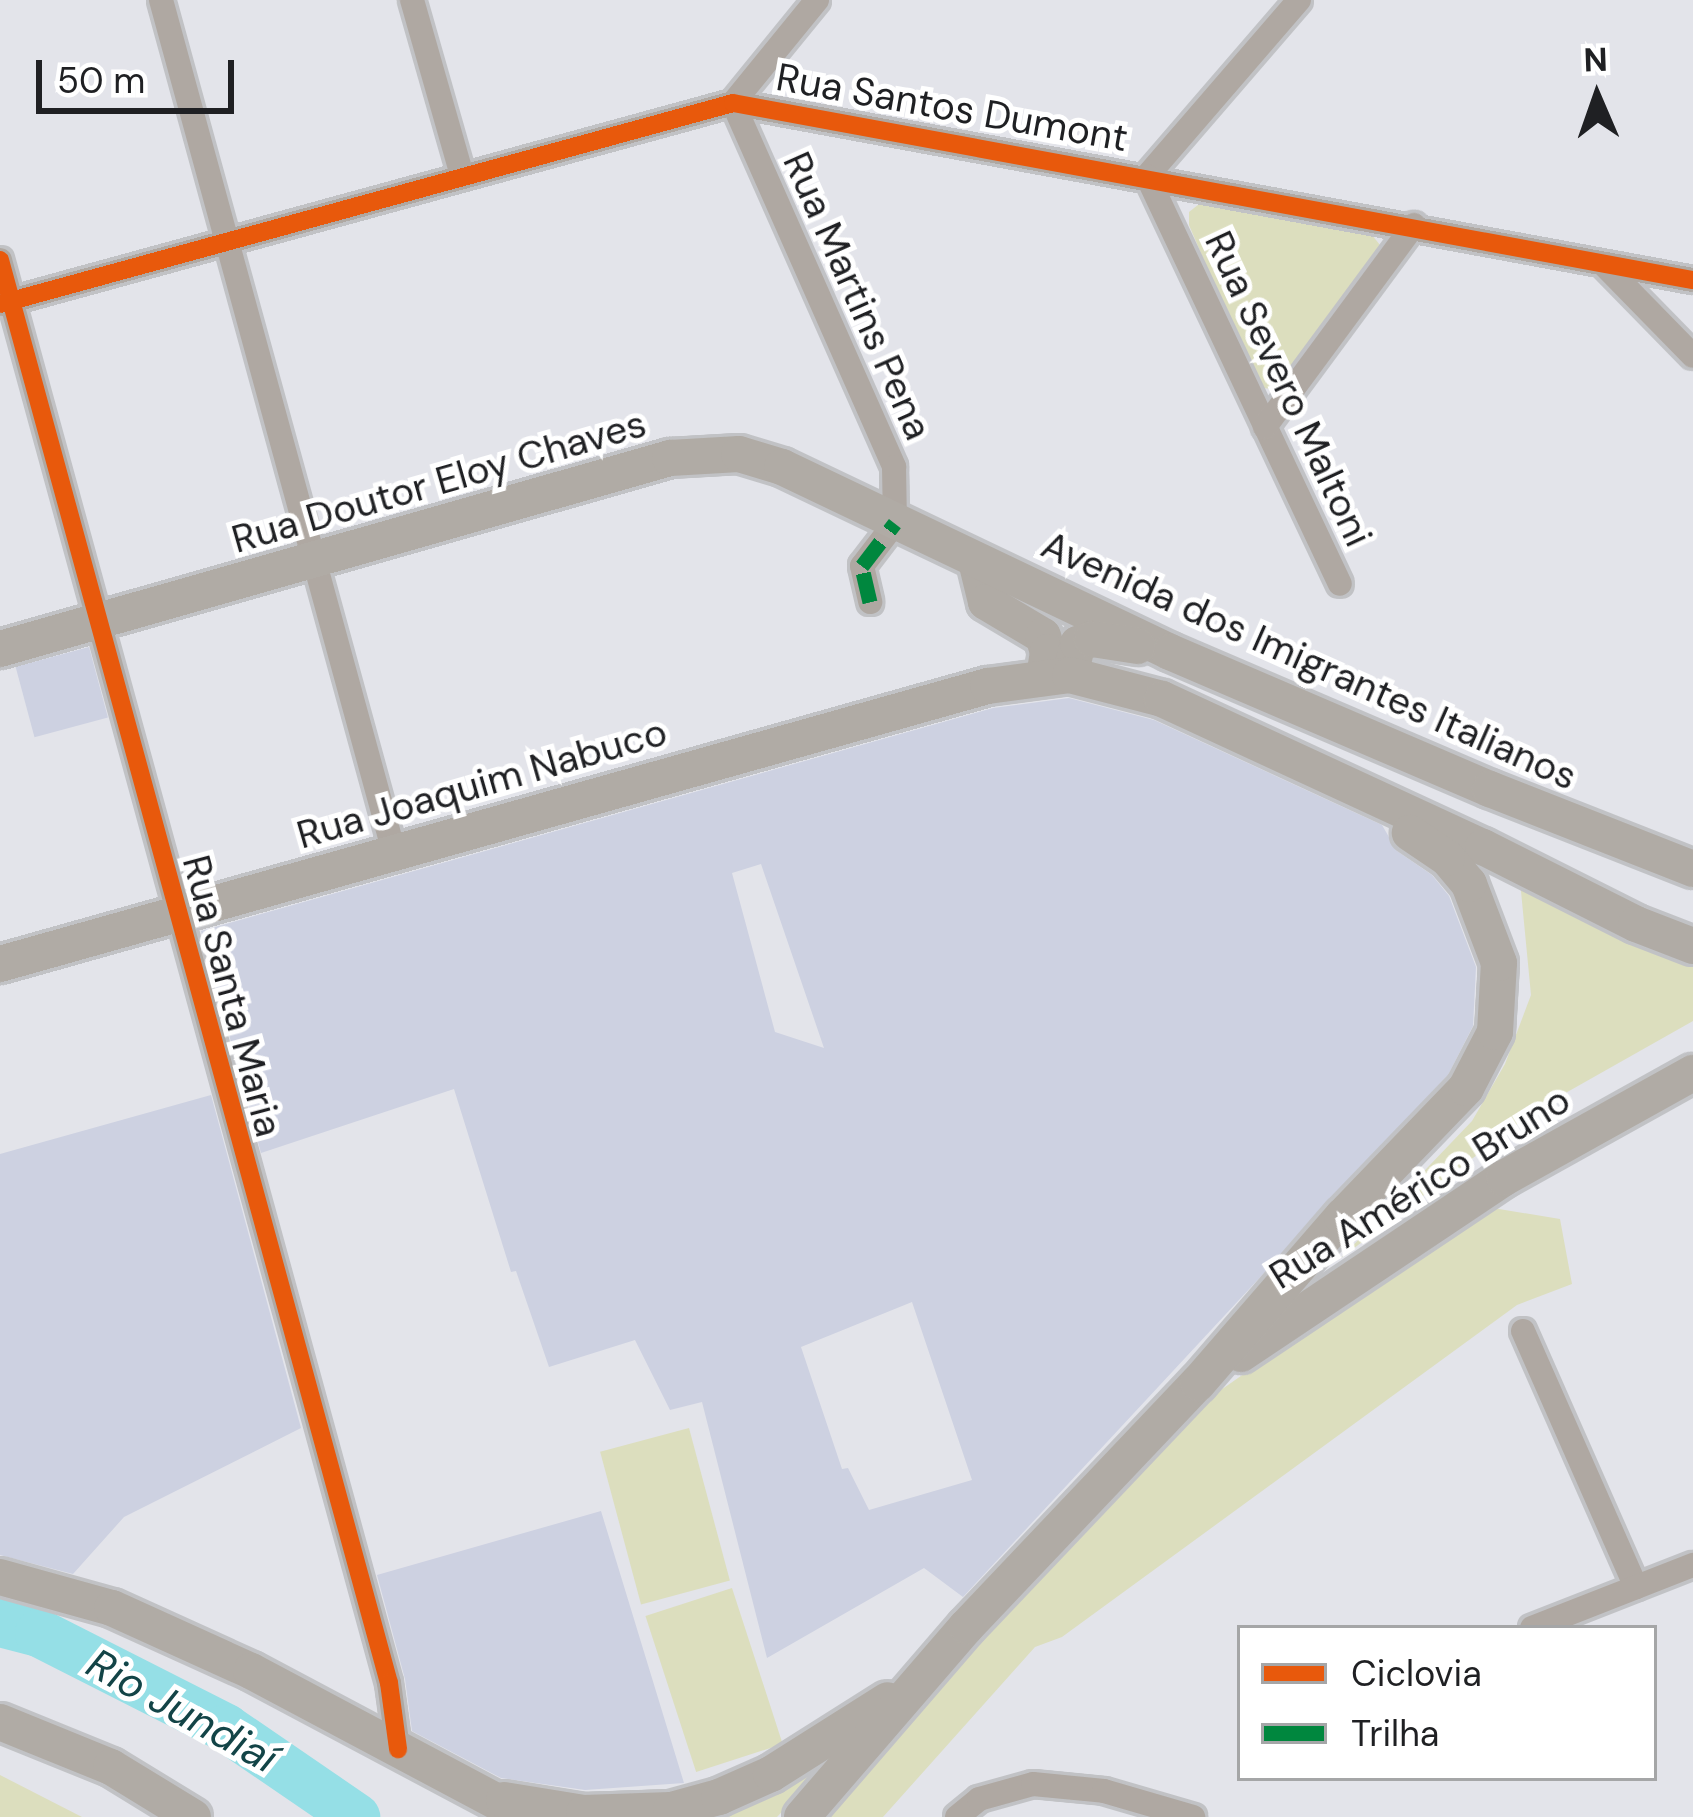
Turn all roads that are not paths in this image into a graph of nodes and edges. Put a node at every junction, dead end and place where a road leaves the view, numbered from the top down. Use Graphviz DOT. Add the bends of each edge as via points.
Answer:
graph roads {
  1 [pos="161,0"];
  2 [pos="412,0"];
  3 [pos="817,0"];
  4 [pos="1299,0"];
  5 [pos="733,104"];
  6 [pos="462,175"];
  7 [pos="1147,176"];
  8 [pos="1414,225"];
  9 [pos="228,242"];
  10 [pos="0,260"];
  11 [pos="1604,265"];
  12 [pos="1693,280"];
  13 [pos="6,302"];
  14 [pos="1693,356"];
  15 [pos="1265,428"];
  16 [pos="895,523"];
  17 [pos="976,561"];
  18 [pos="314,563"];
  19 [pos="1340,584"];
  20 [pos="870,602"];
  21 [pos="98,623"];
  22 [pos="0,649"];
  23 [pos="1170,652"];
  24 [pos="1057,676"];
  25 [pos="1377,801"];
  26 [pos="394,852"];
  27 [pos="1693,869"];
  28 [pos="177,917"];
  29 [pos="1693,946"];
  30 [pos="0,964"];
  31 [pos="1693,1073"];
  32 [pos="1523,1331"];
  33 [pos="1198,1384"];
  34 [pos="1693,1565"];
  35 [pos="0,1577"];
  36 [pos="1636,1587"];
  37 [pos="1540,1625"];
  38 [pos="916,1682"];
  39 [pos="0,1722"];
  40 [pos="398,1749"];
  41 [pos="490,1798"];
  42 [pos="193,1817"];
  43 [pos="526,1817"];
  44 [pos="802,1817"];
  45 [pos="957,1817"];
  46 [pos="1193,1817"];
  1 -- 9 [label="street"];
  2 -- 6 [label="street"];
  3 -- 5 [label="street"];
  4 -- 7 [label="street"];
  5 -- 6 [label="street, Rua Santos Dumont"];
  5 -- 7 [label="street, Rua Santos Dumont"];
  5 -- 16 [label="street, Rua Martins Pena" via="894,467"];
  6 -- 9 [label="street, Rua Santos Dumont"];
  7 -- 8 [label="street, Rua Santos Dumont"];
  7 -- 15 [label="street, Rua Severo Maltoni"];
  8 -- 11 [label="street, Rua Santos Dumont"];
  8 -- 15 [label="street"];
  9 -- 13 [label="street, Rua Santos Dumont"];
  9 -- 18 [label="street"];
  10 -- 13 [label="street, Rua Santa Maria"];
  11 -- 12 [label="street, Rua Santos Dumont"];
  11 -- 14 [label="street"];
  13 -- 21 [label="street, Rua Santa Maria"];
  15 -- 19 [label="street, Rua Severo Maltoni"];
  16 -- 17 [label="main road, Avenida dos Imigrantes Italianos"];
  16 -- 18 [label="main road, Rua Doutor Eloy Chaves" via="782,467 706,453"];
  16 -- 20 [label="street" via="862,566"];
  17 -- 23 [label="main road, Avenida dos Imigrantes Italianos"];
  17 -- 24 [label="main road" via="986,602 1043,636"];
  18 -- 21 [label="main road, Rua Doutor Eloy Chaves"];
  18 -- 26 [label="street"];
  21 -- 22 [label="main road, Rua Doutor Eloy Chaves"];
  21 -- 28 [label="street, Rua Santa Maria"];
  23 -- 24 [label="main road" via="1092,639 1078,644"];
  23 -- 27 [label="main road, Avenida dos Imigrantes Italianos"];
  24 -- 25 [label="main road" via="1162,699"];
  24 -- 26 [label="main road, Rua Joaquim Nabuco" via="988,686"];
  25 -- 29 [label="main road"];
  25 -- 33 [label="main road" via="1448,858 1477,898 1499,962 1495,1032 1466,1088 1434,1126 1342,1216"];
  26 -- 28 [label="main road, Rua Joaquim Nabuco"];
  28 -- 30 [label="main road, Rua Joaquim Nabuco"];
  28 -- 40 [label="street, Rua Santa Maria" via="389,1683"];
  31 -- 33 [label="main road, Rua Américo Bruno" via="1504,1178"];
  32 -- 36 [label="street"];
  33 -- 38 [label="main road"];
  34 -- 36 [label="street"];
  35 -- 40 [label="main road" via="112,1608"];
  36 -- 37 [label="street"];
  38 -- 41 [label="main road" via="719,1797 671,1810 584,1813"];
  38 -- 44 [label="main road"];
  39 -- 42 [label="main road" via="111,1767"];
  40 -- 41 [label="main road"];
  41 -- 43 [label="main road"];
  45 -- 46 [label="street" via="979,1799 1033,1784 1104,1791"];
}
